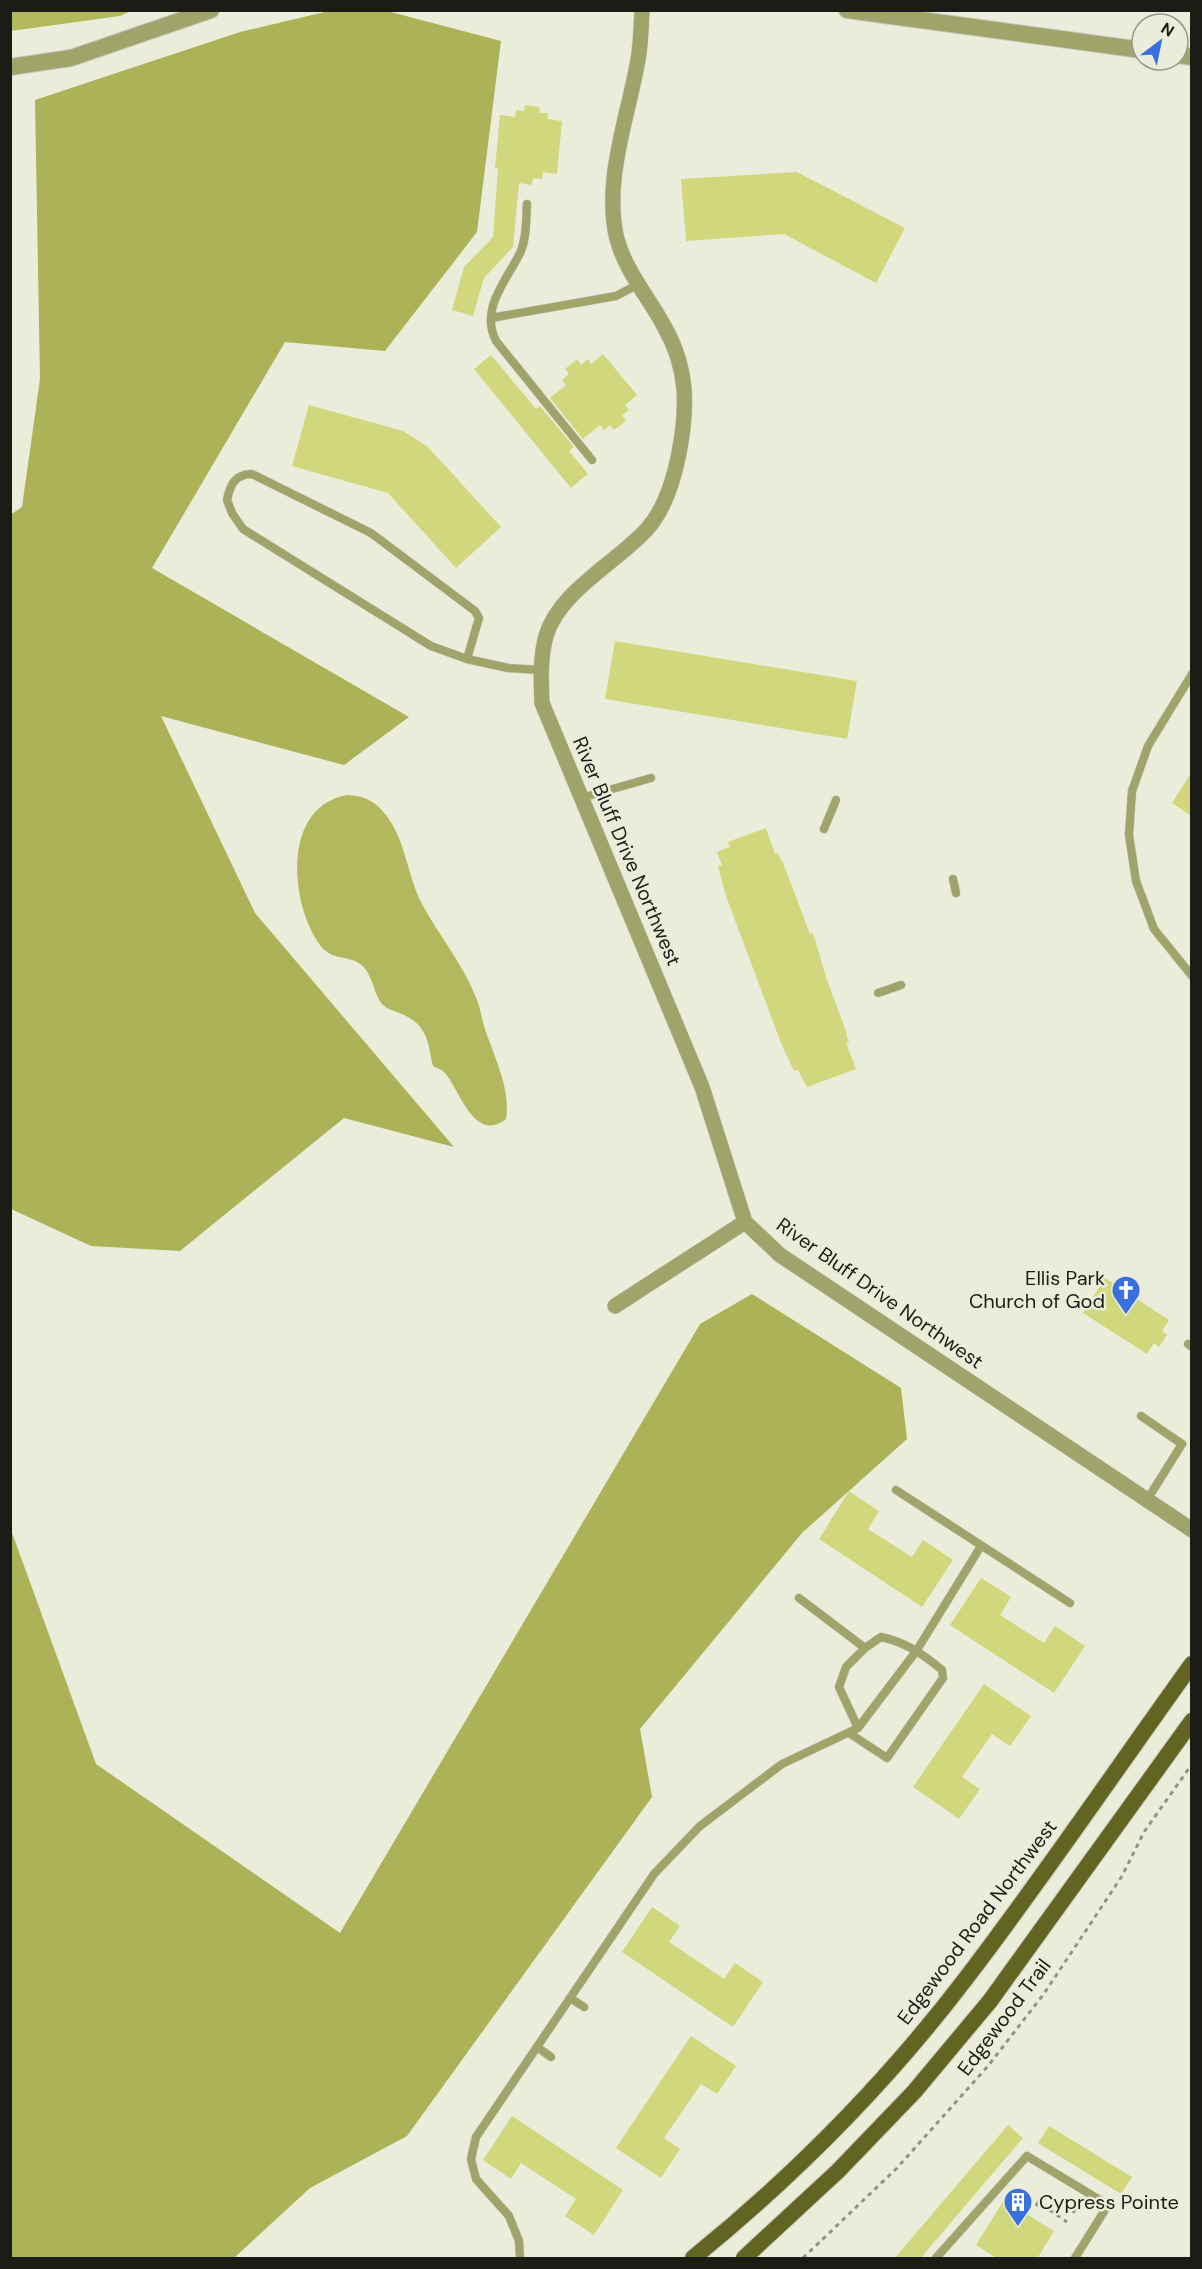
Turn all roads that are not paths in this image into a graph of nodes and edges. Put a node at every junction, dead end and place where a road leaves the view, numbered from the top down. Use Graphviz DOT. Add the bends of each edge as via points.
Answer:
graph roads {
  1 [pos="211,10"];
  2 [pos="642,10"];
  3 [pos="847,10"];
  4 [pos="1130,48"];
  5 [pos="10,67"];
  6 [pos="527,204"];
  7 [pos="637,285"];
  8 [pos="491,318"];
  9 [pos="592,460"];
  10 [pos="467,659"];
  11 [pos="540,670"];
  12 [pos="1191,674"];
  13 [pos="651,778"];
  14 [pos="581,798"];
  15 [pos="836,800"];
  16 [pos="824,828"];
  17 [pos="953,879"];
  18 [pos="956,893"];
  19 [pos="1191,976"];
  20 [pos="901,985"];
  21 [pos="878,993"];
  22 [pos="745,1222"];
  23 [pos="615,1306"];
  24 [pos="1141,1416"];
  25 [pos="896,1491"];
  26 [pos="1147,1500"];
  27 [pos="1191,1530"];
  28 [pos="981,1546"];
  29 [pos="799,1598"];
  30 [pos="1070,1603"];
  31 [pos="865,1648"];
  32 [pos="917,1650"];
  33 [pos="1191,1664"];
  34 [pos="1191,1721"];
  35 [pos="858,1728"];
  36 [pos="849,1733"];
  37 [pos="570,1998"];
  38 [pos="584,2007"];
  39 [pos="537,2047"];
  40 [pos="551,2056"];
  41 [pos="1079,2257"];
  42 [pos="520,2259"];
  43 [pos="693,2259"];
  44 [pos="744,2259"];
  45 [pos="936,2259"];
  1 -- 5 [label="street" via="71,58"];
  2 -- 7 [label="street, River Bluff Drive Northwest" via="638,62 612,191 617,240"];
  3 -- 4 [label="street"];
  6 -- 8 [label="lane" via="523,243 498,290"];
  7 -- 8 [label="lane" via="616,296"];
  7 -- 11 [label="street, River Bluff Drive Northwest" via="665,327 684,377 685,417 678,456 668,494 649,527 556,615 547,634"];
  8 -- 9 [label="lane" via="496,341"];
  10 -- 10 [label="lane" via="431,646 243,529 227,500 235,479 252,474 371,533 475,611 479,618"];
  10 -- 11 [label="lane"];
  11 -- 14 [label="street, River Bluff Drive Northwest" via="542,703"];
  12 -- 19 [label="lane" via="1148,746 1131,791 1129,835 1136,881 1154,929"];
  13 -- 14 [label="lane"];
  14 -- 22 [label="street, River Bluff Drive Northwest" via="702,1087"];
  15 -- 16 [label="lane"];
  17 -- 18 [label="lane"];
  20 -- 21 [label="lane"];
  22 -- 23 [label="street"];
  22 -- 26 [label="street, River Bluff Drive Northwest" via="780,1254"];
  24 -- 26 [label="lane" via="1182,1444"];
  25 -- 28 [label="lane"];
  26 -- 27 [label="street, River Bluff Drive Northwest"];
  28 -- 30 [label="lane"];
  28 -- 32 [label="lane"];
  29 -- 31 [label="lane"];
  31 -- 32 [label="lane" via="881,1637"];
  31 -- 35 [label="lane" via="846,1667 839,1687"];
  32 -- 35 [label="lane"];
  32 -- 36 [label="lane" via="942,1670 943,1678 887,1758"];
  33 -- 43 [label="main road, Edgewood Road Northwest" via="966,1978 893,2066 809,2154"];
  34 -- 44 [label="main road" via="990,2001 914,2092 838,2172"];
  35 -- 36 [label="lane"];
  36 -- 37 [label="lane" via="782,1764 700,1826 654,1874"];
  37 -- 38 [label="lane"];
  37 -- 39 [label="lane"];
  39 -- 40 [label="lane"];
  39 -- 42 [label="lane" via="477,2137 471,2159 476,2179 509,2217 519,2241"];
  41 -- 45 [label="lane" via="1108,2205 1027,2156"];
}
